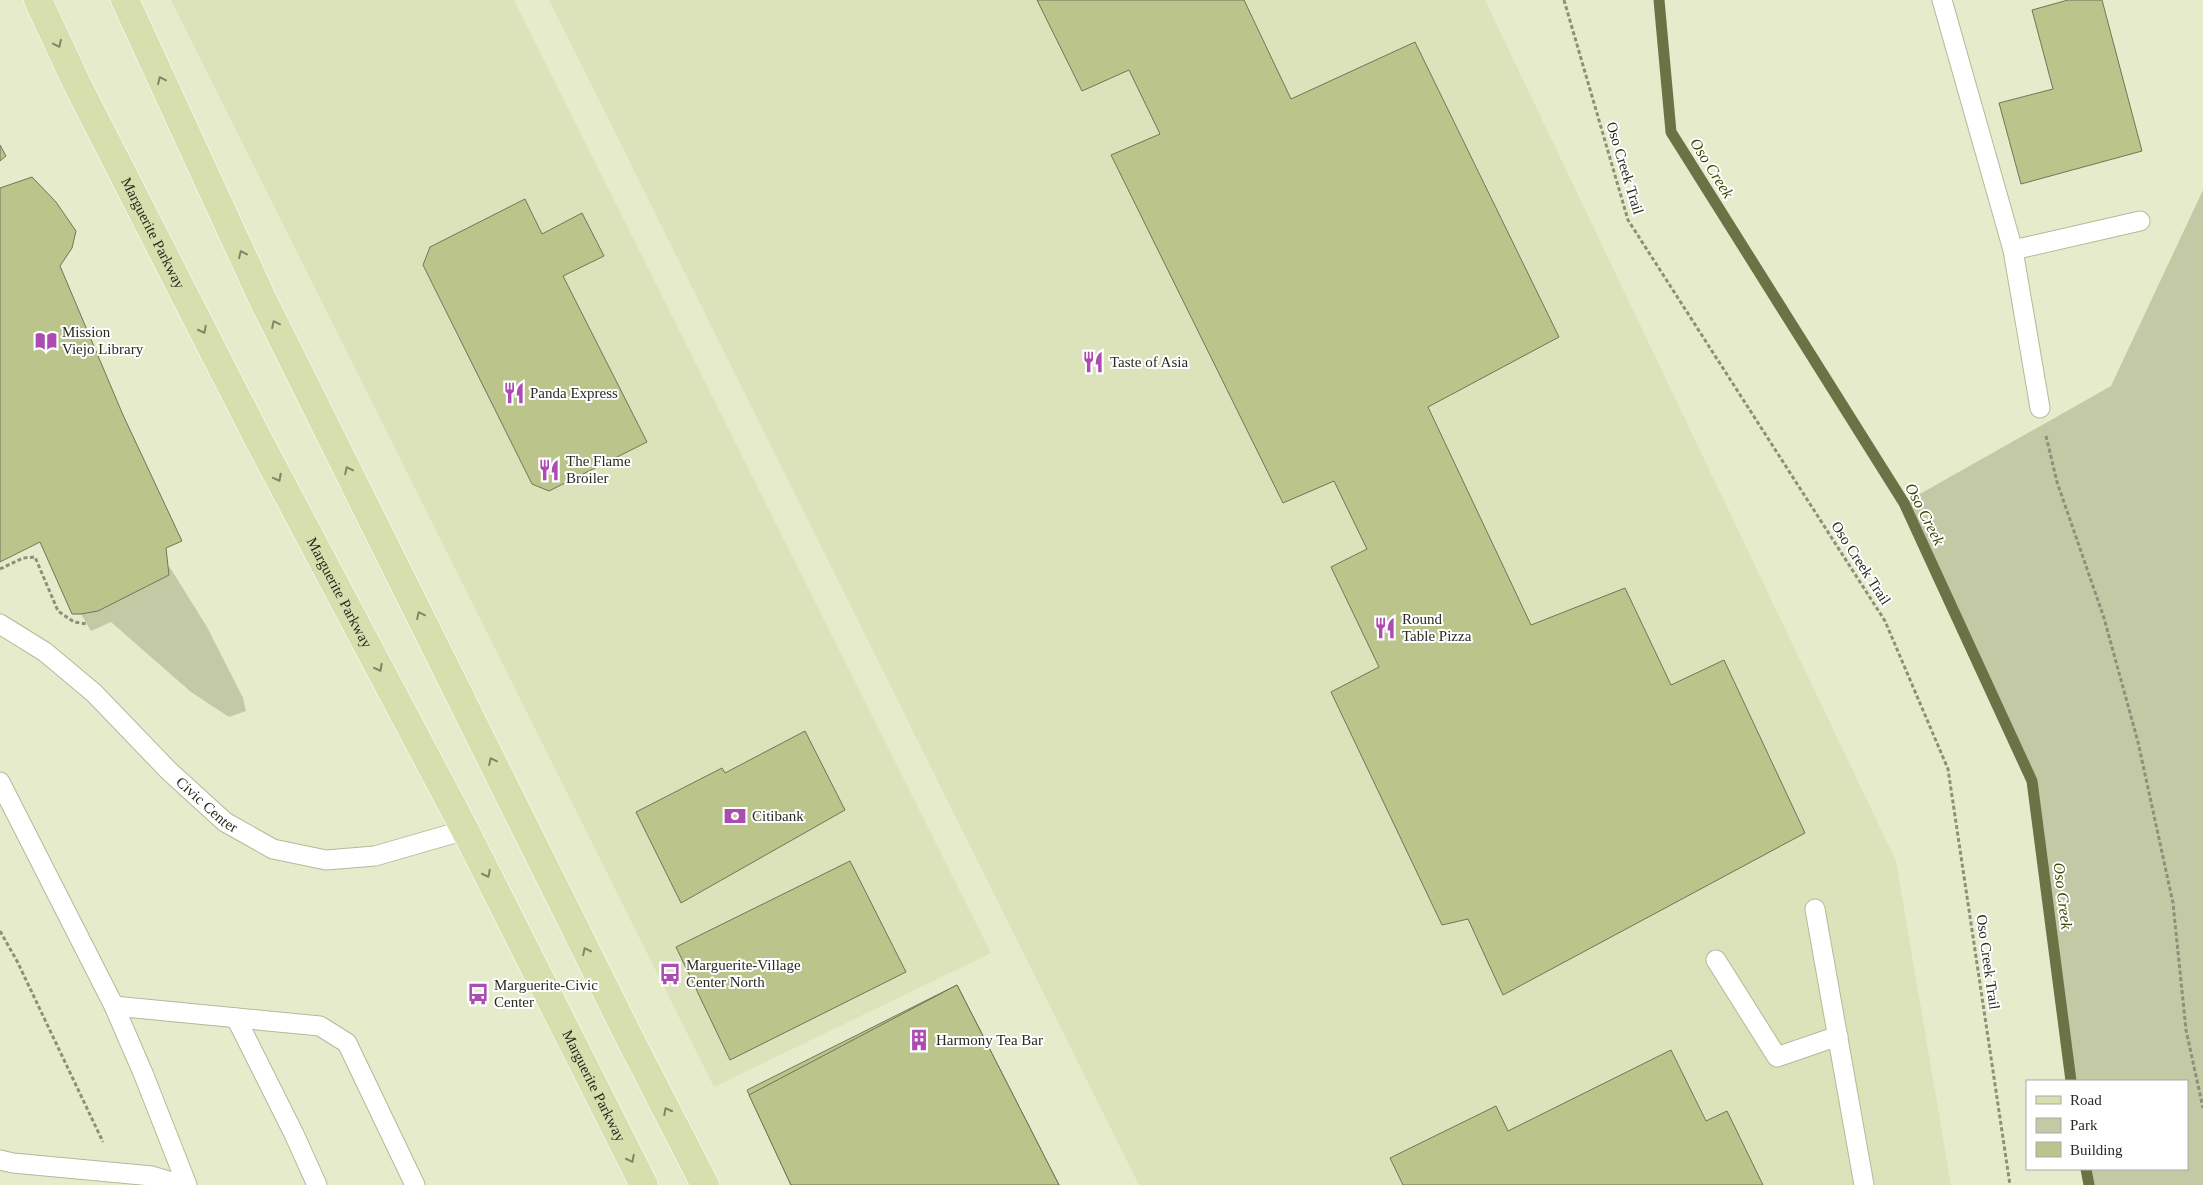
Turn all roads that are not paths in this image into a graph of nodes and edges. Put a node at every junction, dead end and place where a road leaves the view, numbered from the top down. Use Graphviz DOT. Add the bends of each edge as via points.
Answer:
graph roads {
  1 [pos="38,0"];
  2 [pos="124,0"];
  3 [pos="1942,0"];
  4 [pos="2140,221"];
  5 [pos="2013,250"];
  6 [pos="2040,408"];
  7 [pos="0,624"];
  8 [pos="0,782"];
  9 [pos="465,830"];
  10 [pos="1815,909"];
  11 [pos="1716,960"];
  12 [pos="114,1006"];
  13 [pos="236,1018"];
  14 [pos="1838,1036"];
  15 [pos="0,1160"];
  16 [pos="182,1185"];
  17 [pos="187,1185"];
  18 [pos="317,1185"];
  19 [pos="415,1185"];
  20 [pos="644,1185"];
  21 [pos="705,1185"];
  22 [pos="1864,1185"];
  1 -- 9 [label="main road, Marguerite Parkway, one-way" via="76,84 256,435"];
  21 -- 2 [label="main road, one-way" via="262,298"];
  3 -- 5 [label="lane"];
  4 -- 5 [label="lane"];
  5 -- 6 [label="lane"];
  7 -- 9 [label="lane, Civic Center" via="45,652 94,693 169,771 225,822 273,849 326,860 374,856"];
  8 -- 12 [label="lane"];
  9 -- 20 [label="main road, Marguerite Parkway, one-way"];
  10 -- 14 [label="lane"];
  11 -- 14 [label="lane" via="1777,1057"];
  12 -- 13 [label="lane"];
  12 -- 17 [label="lane"];
  13 -- 18 [label="lane"];
  13 -- 19 [label="lane" via="320,1026 347,1043"];
  14 -- 22 [label="lane"];
  15 -- 16 [label="lane" via="152,1176"];
}
